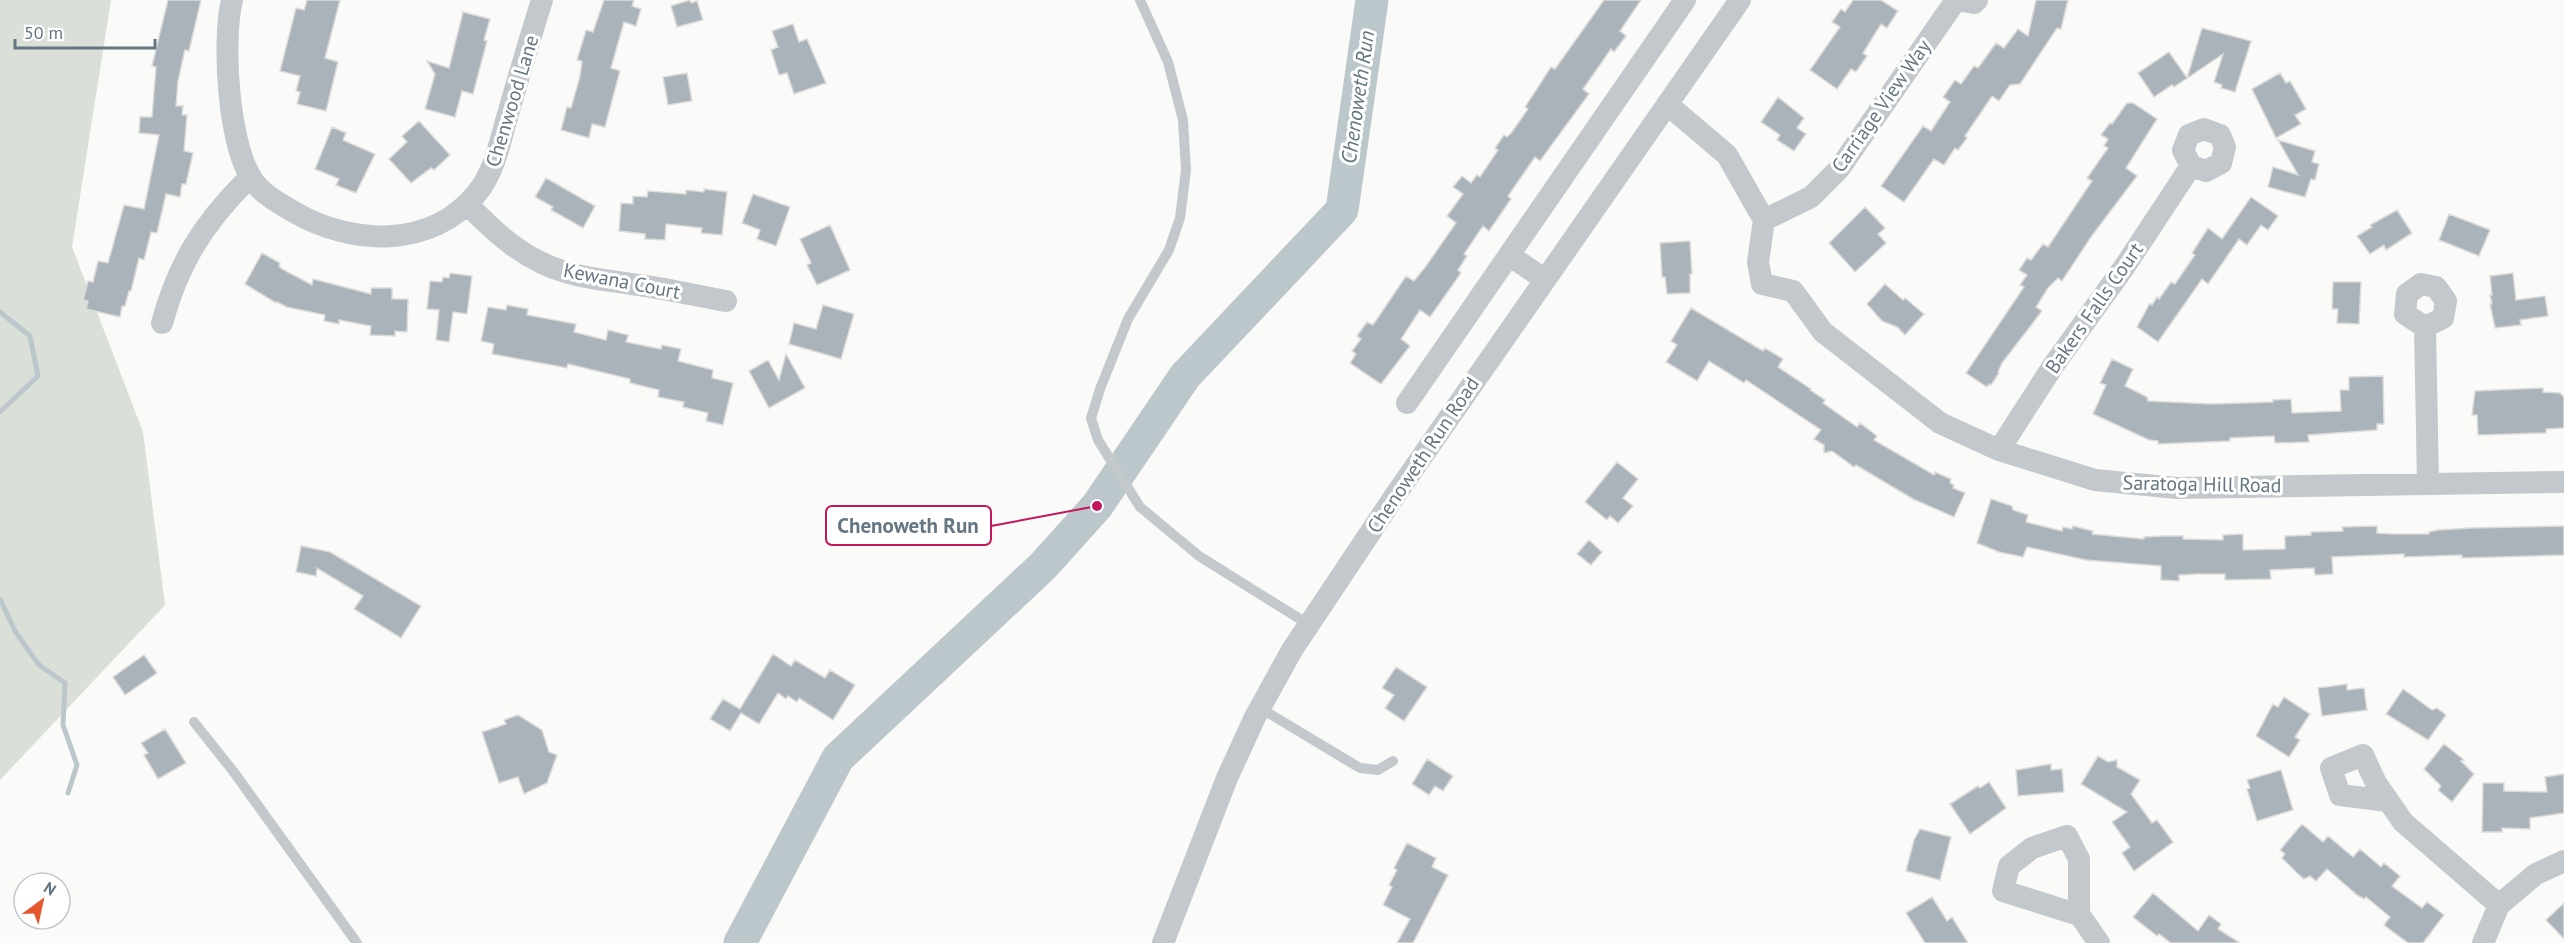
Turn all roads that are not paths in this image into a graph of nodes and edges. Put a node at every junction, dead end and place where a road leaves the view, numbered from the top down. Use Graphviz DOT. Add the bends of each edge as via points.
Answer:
graph roads {
  1 [pos="232,0"];
  2 [pos="542,0"];
  3 [pos="1140,0"];
  4 [pos="1685,0"];
  5 [pos="1740,0"];
  6 [pos="1956,0"];
  7 [pos="1977,0"];
  8 [pos="1667,104"];
  9 [pos="2191,166"];
  10 [pos="254,181"];
  11 [pos="467,204"];
  12 [pos="1764,220"];
  13 [pos="1509,255"];
  14 [pos="1544,279"];
  15 [pos="726,301"];
  16 [pos="162,323"];
  17 [pos="2425,327"];
  18 [pos="1407,403"];
  19 [pos="1998,450"];
  20 [pos="2564,482"];
  21 [pos="2428,483"];
  22 [pos="1308,624"];
  23 [pos="1260,708"];
  24 [pos="194,722"];
  25 [pos="1394,761"];
  26 [pos="2388,801"];
  27 [pos="2564,861"];
  28 [pos="2499,905"];
  29 [pos="2079,915"];
  30 [pos="357,943"];
  31 [pos="1162,943"];
  32 [pos="2098,943"];
  33 [pos="2483,943"];
  1 -- 10 [label="street, Chenwood Lane" via="226,46 228,85 240,151"];
  2 -- 11 [label="street, Chenwood Lane" via="489,176"];
  3 -- 22 [label="lane" via="1168,62 1183,120 1186,170 1180,218 1169,250 1128,319 1091,418 1098,440 1140,507 1199,556"];
  4 -- 13 [label="street"];
  5 -- 8 [label="street, Chenoweth Run Road"];
  6 -- 7 [label="street, Carriage View Way"];
  6 -- 12 [label="street, Carriage View Way" via="1839,169 1811,197"];
  8 -- 12 [label="street" via="1727,155"];
  8 -- 14 [label="street, Chenoweth Run Road"];
  9 -- 19 [label="street, Bakers Falls Court"];
  10 -- 11 [label="street, Chenwood Lane" via="278,203 303,217 361,236 394,237 427,229"];
  10 -- 16 [label="street" via="246,181 202,231 184,260"];
  11 -- 15 [label="street, Kewana Court" via="517,249 567,273"];
  12 -- 19 [label="street, Saratoga Hill Road" via="1758,262 1762,284 1793,291 1823,332 1889,385 1940,423"];
  13 -- 14 [label="street"];
  13 -- 18 [label="street"];
  14 -- 22 [label="street, Chenoweth Run Road"];
  17 -- 21 [label="street"];
  19 -- 21 [label="street, Saratoga Hill Road" via="2095,480 2132,485 2177,488"];
  20 -- 21 [label="street, Saratoga Hill Road"];
  22 -- 23 [label="street, Chenoweth Run Road"];
  23 -- 25 [label="lane" via="1360,768 1378,770"];
  23 -- 31 [label="street, Chenoweth Run Road" via="1227,778"];
  24 -- 30 [label="lane" via="234,771"];
  26 -- 28 [label="street" via="2340,795 2331,768 2363,755 2376,783 2403,822"];
  27 -- 28 [label="street" via="2536,874"];
  28 -- 33 [label="street"];
  29 -- 32 [label="street" via="2003,891 2009,866 2032,849 2067,836 2079,859 2079,914"];
}
